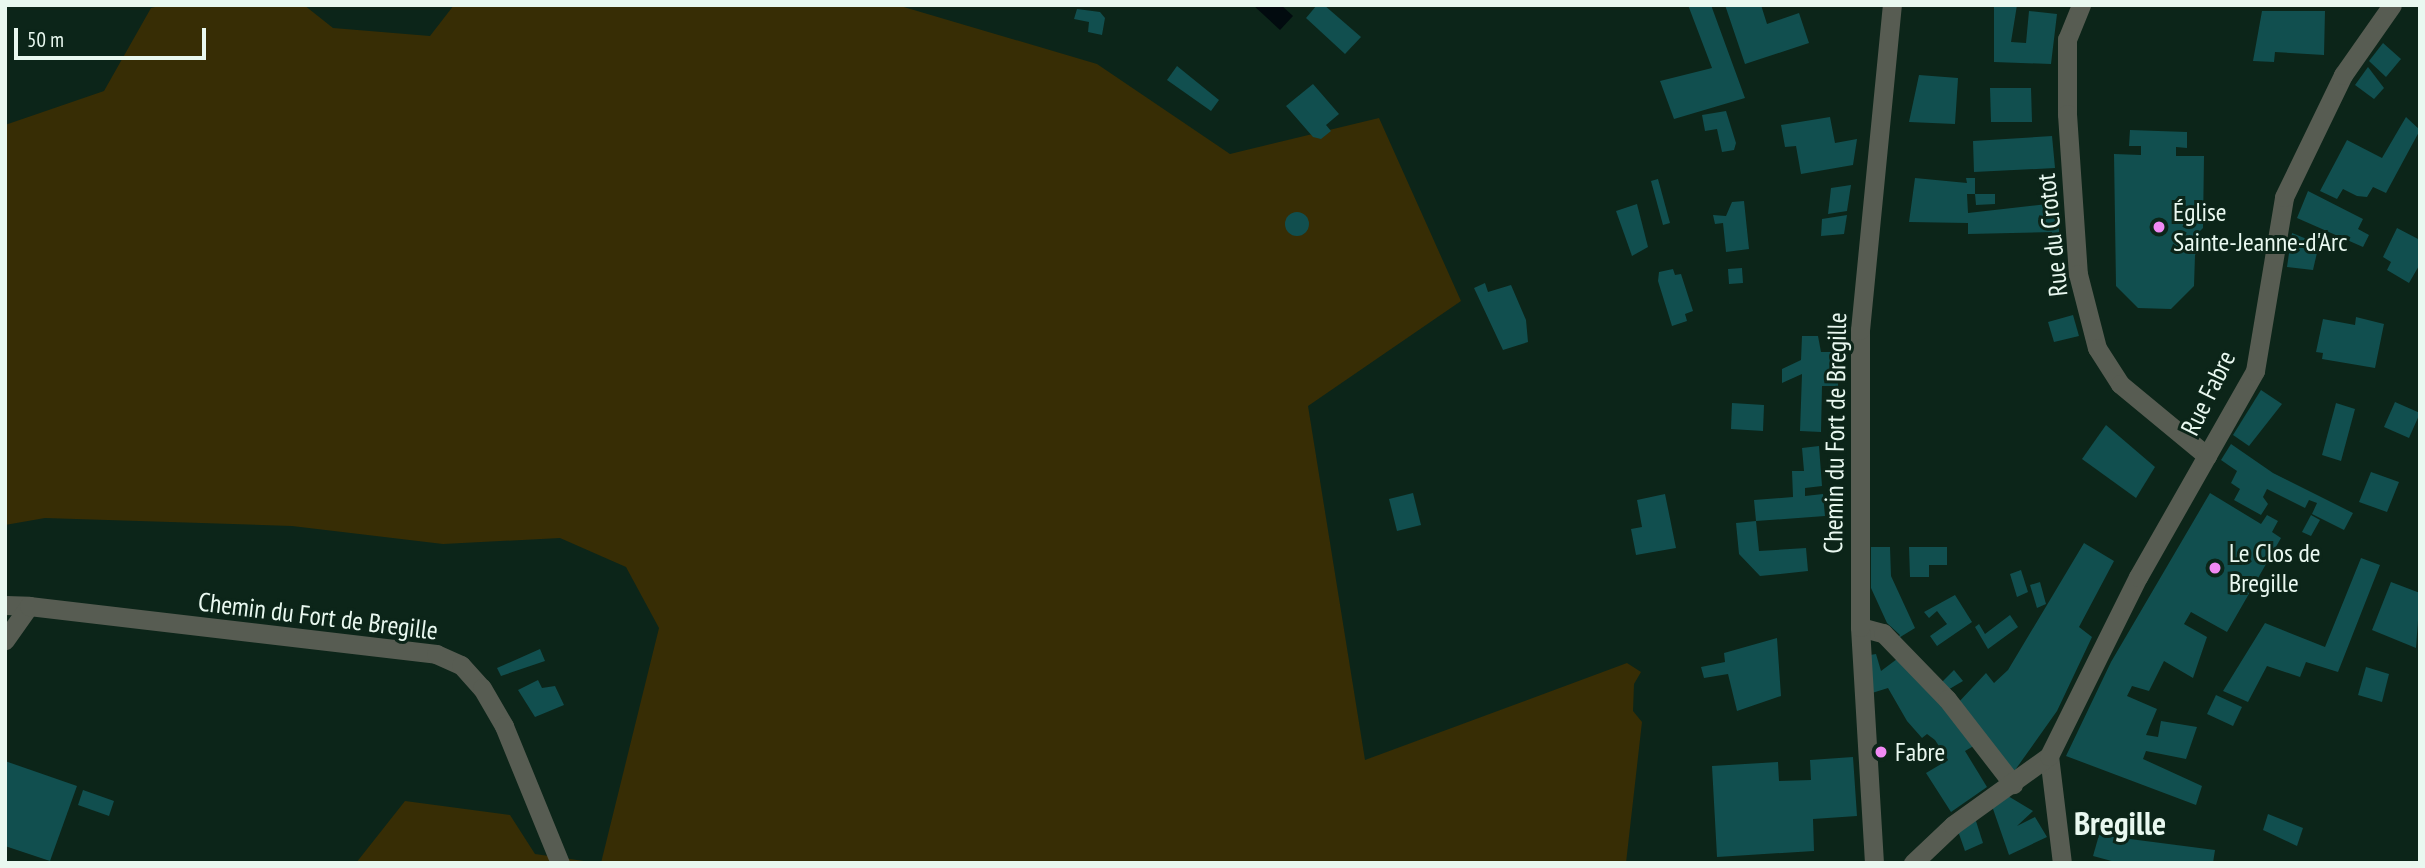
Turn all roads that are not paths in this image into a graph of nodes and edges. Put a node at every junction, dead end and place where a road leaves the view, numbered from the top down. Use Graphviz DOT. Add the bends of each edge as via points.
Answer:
graph roads {
  1 [pos="1892,5"];
  2 [pos="2081,5"];
  3 [pos="2392,5"];
  4 [pos="2207,456"];
  5 [pos="5,605"];
  6 [pos="29,606"];
  7 [pos="1860,627"];
  8 [pos="5,640"];
  9 [pos="2049,755"];
  10 [pos="2013,784"];
  11 [pos="560,863"];
  12 [pos="1874,863"];
  13 [pos="1913,863"];
  14 [pos="2062,863"];
  1 -- 7 [label="street, Chemin du Fort de Bregille" via="1860,330"];
  2 -- 4 [label="street, Rue du Crotot" via="2067,39 2067,114 2078,274 2097,348 2120,384"];
  3 -- 4 [label="street, Rue Fabre" via="2334,92 2284,197 2255,371"];
  4 -- 9 [label="street, Rue Fabre" via="2138,577"];
  5 -- 6 [label="street, Chemin du Fort de Bregille"];
  6 -- 8 [label="street"];
  6 -- 11 [label="street, Chemin du Fort de Bregille" via="436,654 461,665 482,688 504,726"];
  7 -- 10 [label="street" via="1883,633 1947,699"];
  7 -- 12 [label="street, Chemin du Fort de Bregille"];
  9 -- 10 [label="street, Rue Fabre"];
  9 -- 14 [label="street"];
  10 -- 13 [label="street, Rue Fabre" via="1953,825"];
}
